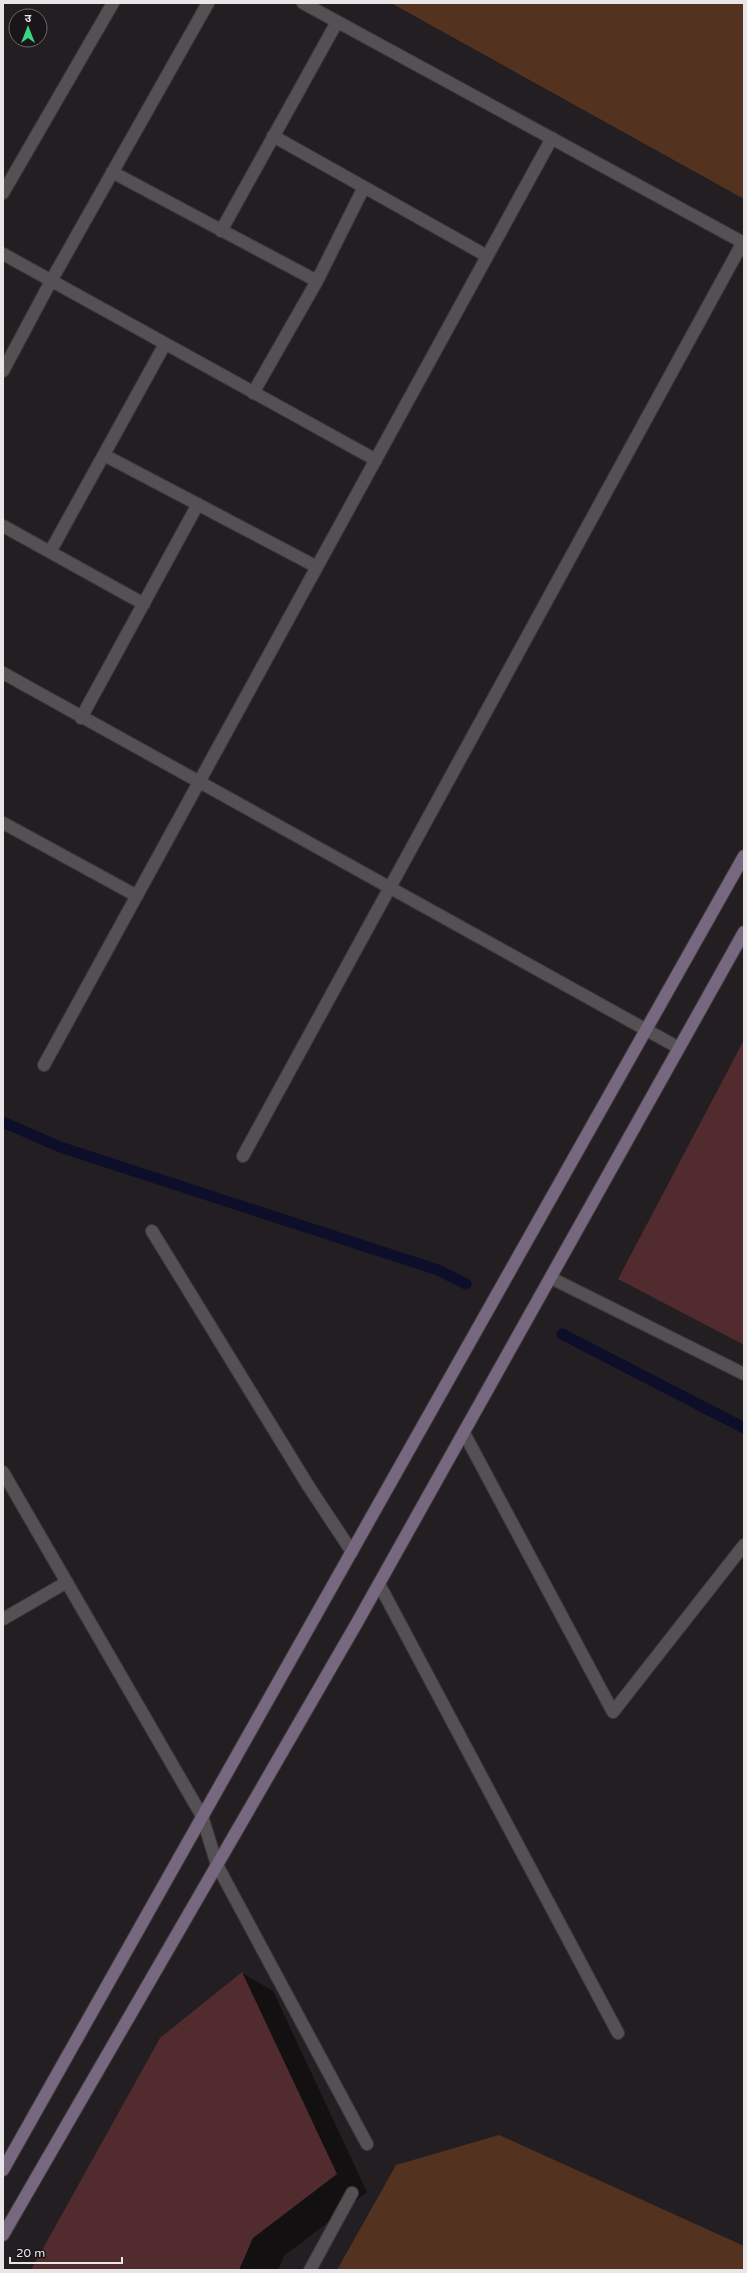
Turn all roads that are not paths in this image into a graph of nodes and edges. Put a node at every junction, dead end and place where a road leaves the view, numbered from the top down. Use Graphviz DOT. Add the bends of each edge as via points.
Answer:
graph roads {
  1 [pos="113,3"];
  2 [pos="208,3"];
  3 [pos="303,3"];
  4 [pos="337,22"];
  5 [pos="273,136"];
  6 [pos="552,138"];
  7 [pos="112,172"];
  8 [pos="364,187"];
  9 [pos="3,193"];
  10 [pos="221,231"];
  11 [pos="744,243"];
  12 [pos="3,254"];
  13 [pos="487,256"];
  14 [pos="51,281"];
  15 [pos="317,281"];
  16 [pos="165,344"];
  17 [pos="3,371"];
  18 [pos="254,393"];
  19 [pos="104,455"];
  20 [pos="376,460"];
  21 [pos="198,504"];
  22 [pos="3,526"];
  23 [pos="50,552"];
  24 [pos="317,567"];
  25 [pos="144,604"];
  26 [pos="3,673"];
  27 [pos="81,718"];
  28 [pos="198,782"];
  29 [pos="4,827"];
  30 [pos="744,856"];
  31 [pos="390,888"];
  32 [pos="137,896"];
  33 [pos="744,932"];
  34 [pos="646,1030"];
  35 [pos="679,1048"];
  36 [pos="44,1065"];
  37 [pos="244,1156"];
  38 [pos="152,1231"];
  39 [pos="550,1278"];
  40 [pos="744,1374"];
  41 [pos="464,1433"];
  42 [pos="3,1472"];
  43 [pos="744,1545"];
  44 [pos="352,1552"];
  45 [pos="67,1582"];
  46 [pos="379,1584"];
  47 [pos="3,1619"];
  48 [pos="202,1816"];
  49 [pos="217,1864"];
  50 [pos="618,2033"];
  51 [pos="367,2144"];
  52 [pos="3,2170"];
  53 [pos="352,2193"];
  54 [pos="3,2235"];
  55 [pos="310,2270"];
  1 -- 9 [label="street"];
  2 -- 7 [label="street"];
  3 -- 4 [label="street"];
  4 -- 5 [label="street"];
  4 -- 6 [label="street"];
  5 -- 8 [label="street"];
  5 -- 10 [label="street"];
  6 -- 11 [label="street"];
  6 -- 13 [label="street"];
  7 -- 10 [label="street"];
  7 -- 14 [label="street"];
  8 -- 13 [label="street"];
  8 -- 15 [label="street"];
  10 -- 15 [label="street"];
  11 -- 31 [label="street"];
  12 -- 14 [label="street"];
  13 -- 20 [label="street"];
  14 -- 16 [label="street"];
  14 -- 17 [label="street"];
  15 -- 18 [label="street"];
  16 -- 18 [label="street"];
  16 -- 19 [label="street"];
  18 -- 20 [label="street"];
  19 -- 21 [label="street"];
  19 -- 23 [label="street"];
  20 -- 24 [label="street"];
  21 -- 24 [label="street"];
  21 -- 25 [label="street"];
  22 -- 23 [label="street"];
  23 -- 25 [label="street"];
  24 -- 28 [label="street"];
  25 -- 27 [label="street"];
  26 -- 27 [label="street"];
  27 -- 28 [label="street"];
  28 -- 31 [label="street"];
  28 -- 32 [label="street"];
  29 -- 32 [label="street"];
  30 -- 34 [label="street"];
  31 -- 34 [label="street"];
  31 -- 37 [label="street"];
  32 -- 36 [label="street"];
  33 -- 35 [label="street"];
  34 -- 35 [label="street"];
  34 -- 44 [label="street"];
  35 -- 39 [label="street"];
  38 -- 44 [label="street" via="309,1487"];
  39 -- 40 [label="street"];
  39 -- 41 [label="street"];
  41 -- 43 [label="street" via="613,1712"];
  41 -- 46 [label="street"];
  42 -- 45 [label="street"];
  44 -- 48 [label="street"];
  45 -- 47 [label="street"];
  45 -- 48 [label="street"];
  46 -- 49 [label="street"];
  46 -- 50 [label="street"];
  48 -- 49 [label="street"];
  48 -- 52 [label="street"];
  49 -- 51 [label="street"];
  49 -- 54 [label="street"];
  53 -- 55 [label="street"];
}
